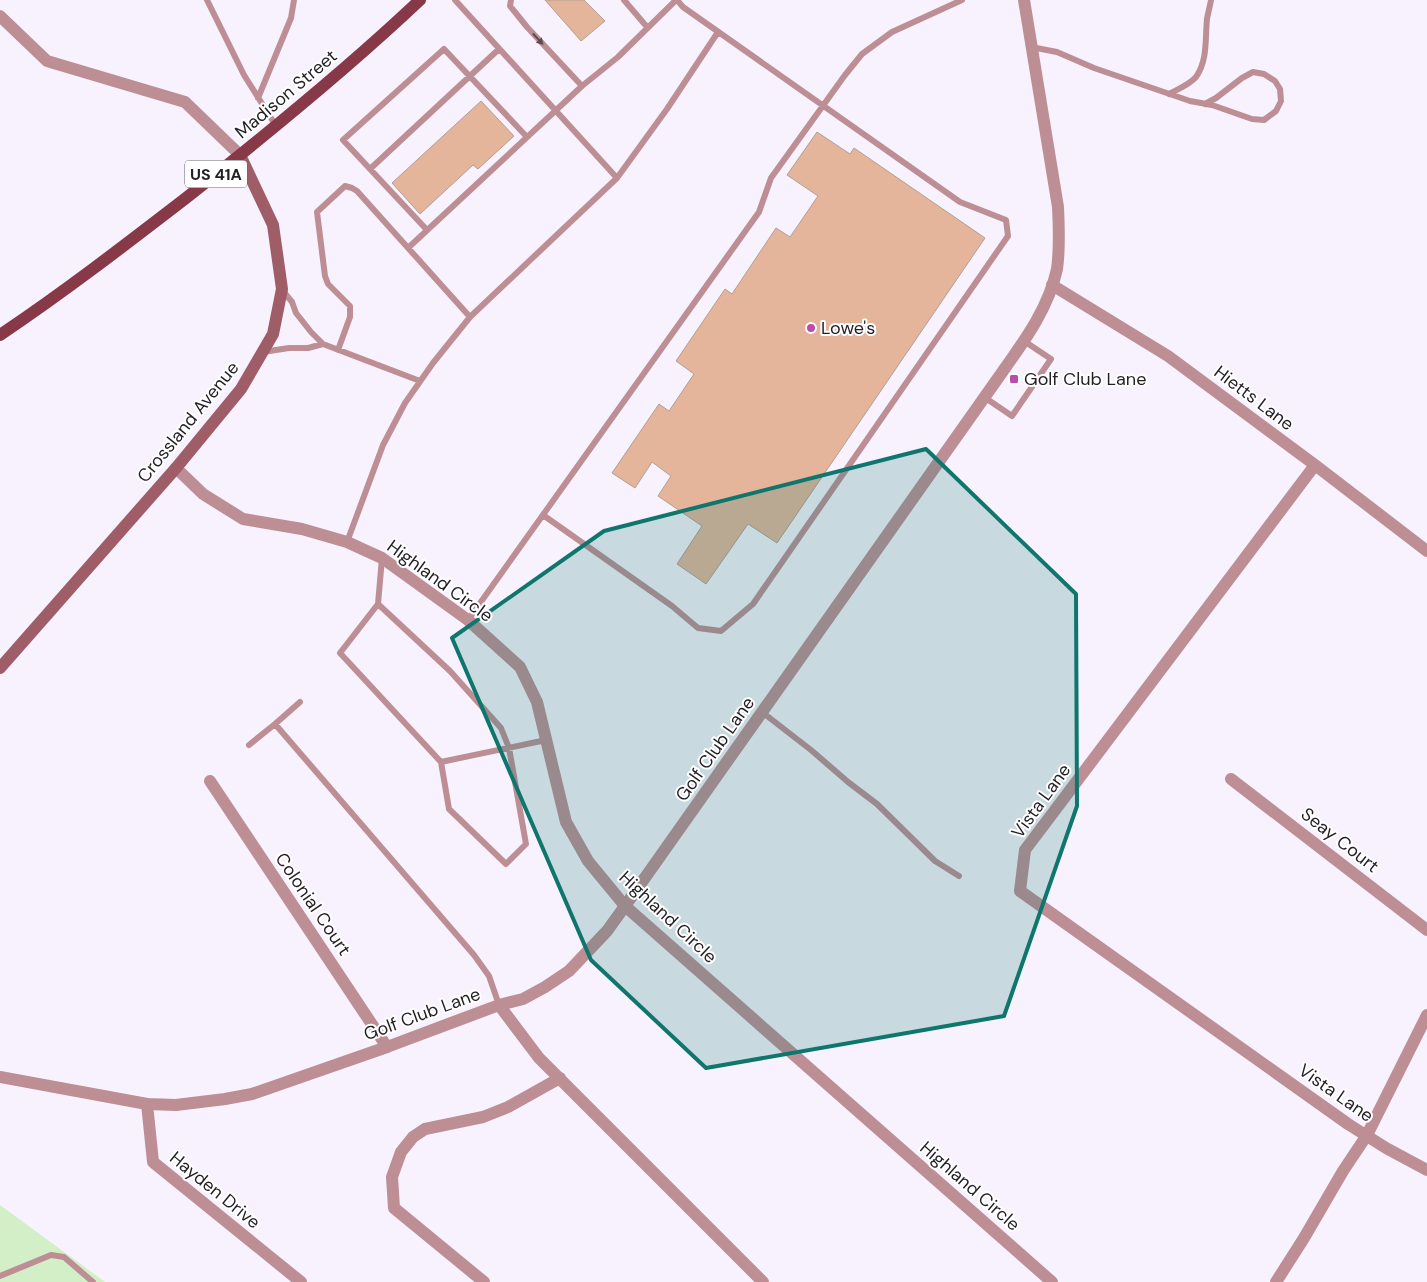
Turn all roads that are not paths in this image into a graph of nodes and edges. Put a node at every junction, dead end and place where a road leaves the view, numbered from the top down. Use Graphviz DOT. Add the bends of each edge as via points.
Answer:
graph roads {
  1 [pos="207,0"];
  2 [pos="294,0"];
  3 [pos="420,0"];
  4 [pos="455,0"];
  5 [pos="511,0"];
  6 [pos="624,0"];
  7 [pos="676,0"];
  8 [pos="962,0"];
  9 [pos="1024,0"];
  10 [pos="1211,0"];
  11 [pos="0,16"];
  12 [pos="647,27"];
  13 [pos="718,32"];
  14 [pos="1031,47"];
  15 [pos="500,49"];
  16 [pos="471,76"];
  17 [pos="582,86"];
  18 [pos="1169,94"];
  19 [pos="258,98"];
  20 [pos="1205,104"];
  21 [pos="823,106"];
  22 [pos="556,111"];
  23 [pos="276,126"];
  24 [pos="527,137"];
  25 [pos="240,155"];
  26 [pos="370,169"];
  27 [pos="617,178"];
  28 [pos="427,230"];
  29 [pos="408,248"];
  30 [pos="1052,284"];
  31 [pos="282,289"];
  32 [pos="470,317"];
  33 [pos="0,335"];
  34 [pos="1024,341"];
  35 [pos="323,344"];
  36 [pos="338,350"];
  37 [pos="262,352"];
  38 [pos="420,381"];
  39 [pos="984,397"];
  40 [pos="1315,465"];
  41 [pos="176,468"];
  42 [pos="543,515"];
  43 [pos="347,542"];
  44 [pos="1427,551"];
  45 [pos="382,558"];
  46 [pos="378,604"];
  47 [pos="468,620"];
  48 [pos="0,668"];
  49 [pos="300,702"];
  50 [pos="762,712"];
  51 [pos="275,724"];
  52 [pos="546,740"];
  53 [pos="249,745"];
  54 [pos="509,748"];
  55 [pos="441,762"];
  56 [pos="1231,778"];
  57 [pos="210,780"];
  58 [pos="959,876"];
  59 [pos="625,906"];
  60 [pos="1427,930"];
  61 [pos="499,1005"];
  62 [pos="1427,1015"];
  63 [pos="387,1046"];
  64 [pos="0,1077"];
  65 [pos="560,1078"];
  66 [pos="147,1104"];
  67 [pos="1366,1135"];
  68 [pos="1427,1170"];
  69 [pos="0,1276"];
  70 [pos="93,1282"];
  71 [pos="301,1282"];
  72 [pos="484,1282"];
  73 [pos="763,1282"];
  74 [pos="1052,1282"];
  75 [pos="1276,1282"];
  1 -- 19 [label="lane"];
  2 -- 19 [label="lane" via="291,18"];
  3 -- 23 [label="main road, Madison Street / US 41A" via="382,37"];
  4 -- 15 [label="lane"];
  5 -- 17 [label="lane, one-way" via="510,6 527,27"];
  6 -- 12 [label="lane"];
  7 -- 12 [label="lane"];
  7 -- 13 [label="lane"];
  8 -- 21 [label="lane" via="877,42 862,54"];
  9 -- 14 [label="street, Golf Club Lane"];
  10 -- 18 [label="lane" via="1202,66 1195,78"];
  11 -- 25 [label="street" via="47,61 185,102"];
  12 -- 17 [label="lane" via="618,57"];
  13 -- 21 [label="lane"];
  13 -- 27 [label="lane"];
  14 -- 18 [label="lane" via="1057,52"];
  14 -- 30 [label="street, Golf Club Lane" via="1058,207 1059,247"];
  15 -- 16 [label="lane"];
  15 -- 22 [label="lane"];
  16 -- 24 [label="lane"];
  16 -- 26 [label="lane"];
  16 -- 26 [label="lane" via="444,49 343,140"];
  17 -- 22 [label="lane"];
  18 -- 20 [label="lane"];
  19 -- 23 [label="lane"];
  20 -- 20 [label="lane" via="1252,120 1264,120 1276,111 1280,89 1264,74 1253,72"];
  21 -- 42 [label="lane" via="772,178 759,212"];
  21 -- 42 [label="lane" via="960,202 1006,220 1008,236 753,604 721,631 698,628"];
  22 -- 24 [label="lane"];
  22 -- 27 [label="lane"];
  23 -- 25 [label="main road, Madison Street / US 41A"];
  24 -- 28 [label="lane"];
  25 -- 31 [label="main road, Crossland Avenue" via="273,225"];
  25 -- 33 [label="main road, Madison Street / US 41A" via="123,247"];
  26 -- 28 [label="lane"];
  27 -- 32 [label="lane"];
  28 -- 29 [label="lane"];
  29 -- 32 [label="lane"];
  29 -- 36 [label="lane" via="352,188 345,186 317,212 325,276 328,284 350,306 350,317"];
  30 -- 34 [label="street, Golf Club Lane"];
  30 -- 40 [label="street, Hietts Lane" via="1168,356"];
  31 -- 35 [label="lane" via="296,313"];
  31 -- 37 [label="main road, Crossland Avenue" via="273,334"];
  32 -- 38 [label="lane"];
  34 -- 39 [label="street, Golf Club Lane"];
  34 -- 39 [label="lane" via="1051,359 1012,416"];
  35 -- 36 [label="lane"];
  35 -- 37 [label="lane"];
  36 -- 38 [label="lane"];
  37 -- 41 [label="main road, Crossland Avenue" via="240,388"];
  38 -- 43 [label="lane" via="383,445"];
  39 -- 50 [label="street, Golf Club Lane"];
  40 -- 44 [label="street, Hietts Lane"];
  40 -- 67 [label="street, Vista Lane" via="1025,850 1020,891"];
  41 -- 43 [label="street, Highland Circle" via="203,494 243,519 302,529"];
  41 -- 48 [label="main road, Crossland Avenue"];
  42 -- 47 [label="lane"];
  43 -- 45 [label="street, Highland Circle"];
  45 -- 46 [label="lane"];
  45 -- 47 [label="street, Highland Circle"];
  46 -- 54 [label="lane" via="450,671 500,728"];
  46 -- 55 [label="lane" via="340,653"];
  47 -- 52 [label="street, Highland Circle" via="520,667 537,702"];
  49 -- 51 [label="lane"];
  50 -- 58 [label="lane" via="877,804 935,861"];
  50 -- 59 [label="street, Golf Club Lane"];
  51 -- 53 [label="lane"];
  51 -- 61 [label="lane" via="474,955 489,976"];
  52 -- 54 [label="lane"];
  52 -- 59 [label="street, Highland Circle" via="566,822 588,861"];
  54 -- 55 [label="lane"];
  54 -- 55 [label="lane" via="526,844 506,864 449,809"];
  56 -- 60 [label="street, Seay Court"];
  57 -- 63 [label="street, Colonial Court"];
  59 -- 61 [label="street, Golf Club Lane" via="607,931 569,971 523,999"];
  59 -- 74 [label="street, Highland Circle"];
  61 -- 63 [label="street, Golf Club Lane"];
  61 -- 65 [label="street" via="539,1058"];
  62 -- 67 [label="street"];
  63 -- 66 [label="street, Golf Club Lane" via="252,1094 201,1103"];
  64 -- 66 [label="street, Golf Club Lane"];
  65 -- 72 [label="street" via="508,1108 483,1117 425,1129 413,1137 401,1152 392,1177 394,1208"];
  65 -- 73 [label="street"];
  66 -- 71 [label="street, Hayden Drive" via="154,1162"];
  67 -- 68 [label="street, Vista Lane"];
  67 -- 75 [label="street"];
  69 -- 70 [label="lane" via="51,1255 64,1257"];
}
